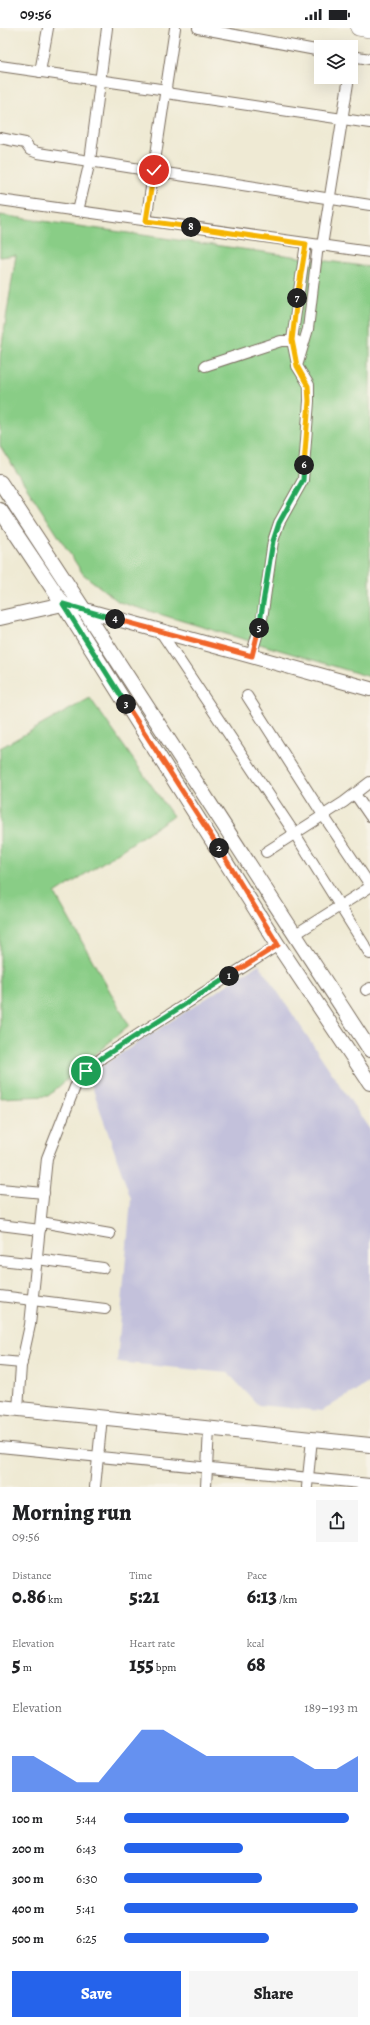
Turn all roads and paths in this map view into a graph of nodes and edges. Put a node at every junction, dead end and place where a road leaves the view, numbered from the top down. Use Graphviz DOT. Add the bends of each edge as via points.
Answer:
graph roads {
  1 [pos="48,28"];
  2 [pos="108,28"];
  3 [pos="175,28"];
  4 [pos="198,28"];
  5 [pos="358,28"];
  6 [pos="370,30"];
  7 [pos="314,50"];
  8 [pos="358,59"];
  9 [pos="370,59"];
  10 [pos="0,66"];
  11 [pos="40,72"];
  12 [pos="101,80"];
  13 [pos="348,84"];
  14 [pos="167,91"];
  15 [pos="343,119"];
  16 [pos="370,124"];
  17 [pos="0,138"];
  18 [pos="90,161"];
  19 [pos="154,170"];
  20 [pos="331,199"];
  21 [pos="0,200"];
  22 [pos="370,205"];
  23 [pos="78,211"];
  24 [pos="146,221"];
  25 [pos="306,244"];
  26 [pos="320,245"];
  27 [pos="370,252"];
  28 [pos="292,340"];
  29 [pos="304,342"];
  30 [pos="205,366"];
  31 [pos="297,366"];
  32 [pos="0,482"];
  33 [pos="0,510"];
  34 [pos="63,604"];
  35 [pos="86,611"];
  36 [pos="0,618"];
  37 [pos="160,631"];
  38 [pos="252,656"];
  39 [pos="370,689"];
  40 [pos="247,696"];
  41 [pos="370,782"];
  42 [pos="355,794"];
  43 [pos="323,815"];
  44 [pos="370,816"];
  45 [pos="295,834"];
  46 [pos="266,852"];
  47 [pos="370,886"];
  48 [pos="339,907"];
  49 [pos="294,935"];
  50 [pos="278,945"];
  51 [pos="370,954"];
  52 [pos="358,1032"];
  53 [pos="344,1042"];
  54 [pos="370,1050"];
  55 [pos="370,1083"];
  56 [pos="0,1189"];
  57 [pos="44,1192"];
  58 [pos="0,1225"];
  59 [pos="40,1226"];
  60 [pos="110,1234"];
  61 [pos="0,1260"];
  62 [pos="37,1262"];
  63 [pos="102,1268"];
  64 [pos="0,1296"];
  65 [pos="32,1300"];
  66 [pos="105,1309"];
  67 [pos="0,1361"];
  68 [pos="22,1363"];
  69 [pos="0,1407"];
  70 [pos="18,1409"];
  71 [pos="102,1417"];
  72 [pos="209,1428"];
  73 [pos="312,1439"];
  74 [pos="370,1445"];
  75 [pos="0,1447"];
  76 [pos="98,1457"];
  77 [pos="208,1468"];
  78 [pos="307,1482"];
  79 [pos="370,1484"];
  80 [pos="95,1487"];
  81 [pos="206,1487"];
  1 -- 11 [label="street"];
  2 -- 12 [label="street"];
  3 -- 14 [label="street"];
  4 -- 7 [label="street"];
  5 -- 6 [label="main road"];
  8 -- 9 [label="street"];
  10 -- 11 [label="street"];
  11 -- 12 [label="street"];
  12 -- 14 [label="street"];
  12 -- 18 [label="street"];
  13 -- 15 [label="street"];
  14 -- 15 [label="street"];
  14 -- 19 [label="street"];
  15 -- 16 [label="street"];
  15 -- 20 [label="street"];
  17 -- 18 [label="street" via="25,143 30,150 38,153"];
  18 -- 19 [label="street"];
  18 -- 23 [label="street"];
  19 -- 20 [label="street"];
  19 -- 24 [label="street"];
  20 -- 22 [label="street"];
  20 -- 26 [label="street"];
  21 -- 23 [label="street"];
  23 -- 24 [label="street"];
  24 -- 25 [label="street"];
  25 -- 26 [label="street"];
  25 -- 28 [label="street"];
  26 -- 27 [label="street"];
  26 -- 29 [label="street"];
  28 -- 29 [label="street"];
  28 -- 30 [label="street"];
  28 -- 31 [label="street"];
  29 -- 31 [label="street"];
  31 -- 38 [label="street" via="308,386 309,401 303,480 279,523 273,541 262,619"];
  32 -- 35 [label="main road"];
  33 -- 34 [label="main road"];
  34 -- 35 [label="main road"];
  34 -- 36 [label="main road"];
  34 -- 50 [label="main road"];
  35 -- 37 [label="main road"];
  35 -- 49 [label="main road"];
  37 -- 38 [label="main road"];
  37 -- 45 [label="street"];
  38 -- 39 [label="main road"];
  40 -- 43 [label="street"];
  41 -- 42 [label="street"];
  42 -- 43 [label="street"];
  42 -- 44 [label="street"];
  43 -- 45 [label="street"];
  43 -- 47 [label="street"];
  45 -- 46 [label="street"];
  45 -- 48 [label="street"];
  47 -- 48 [label="street"];
  48 -- 49 [label="street"];
  48 -- 51 [label="street"];
  49 -- 52 [label="main road"];
  50 -- 53 [label="main road"];
  50 -- 57 [label="street" via="103,1057 86,1071 75,1087 47,1158"];
  52 -- 53 [label="main road"];
  52 -- 54 [label="main road"];
  53 -- 55 [label="main road"];
  56 -- 57 [label="street"];
  57 -- 59 [label="street"];
  58 -- 59 [label="street"];
  59 -- 60 [label="street"];
  59 -- 62 [label="street"];
  61 -- 62 [label="street"];
  62 -- 63 [label="street"];
  62 -- 65 [label="street"];
  64 -- 65 [label="street"];
  65 -- 66 [label="street"];
  65 -- 68 [label="street"];
  67 -- 68 [label="street"];
  68 -- 70 [label="street"];
  69 -- 70 [label="main road"];
  70 -- 71 [label="main road"];
  71 -- 72 [label="main road"];
  71 -- 76 [label="street"];
  72 -- 73 [label="main road"];
  72 -- 77 [label="street"];
  73 -- 74 [label="main road"];
  73 -- 78 [label="street"];
  75 -- 76 [label="street"];
  76 -- 77 [label="street"];
  76 -- 80 [label="street"];
  77 -- 78 [label="street"];
  77 -- 81 [label="street"];
  78 -- 79 [label="street"];
}
